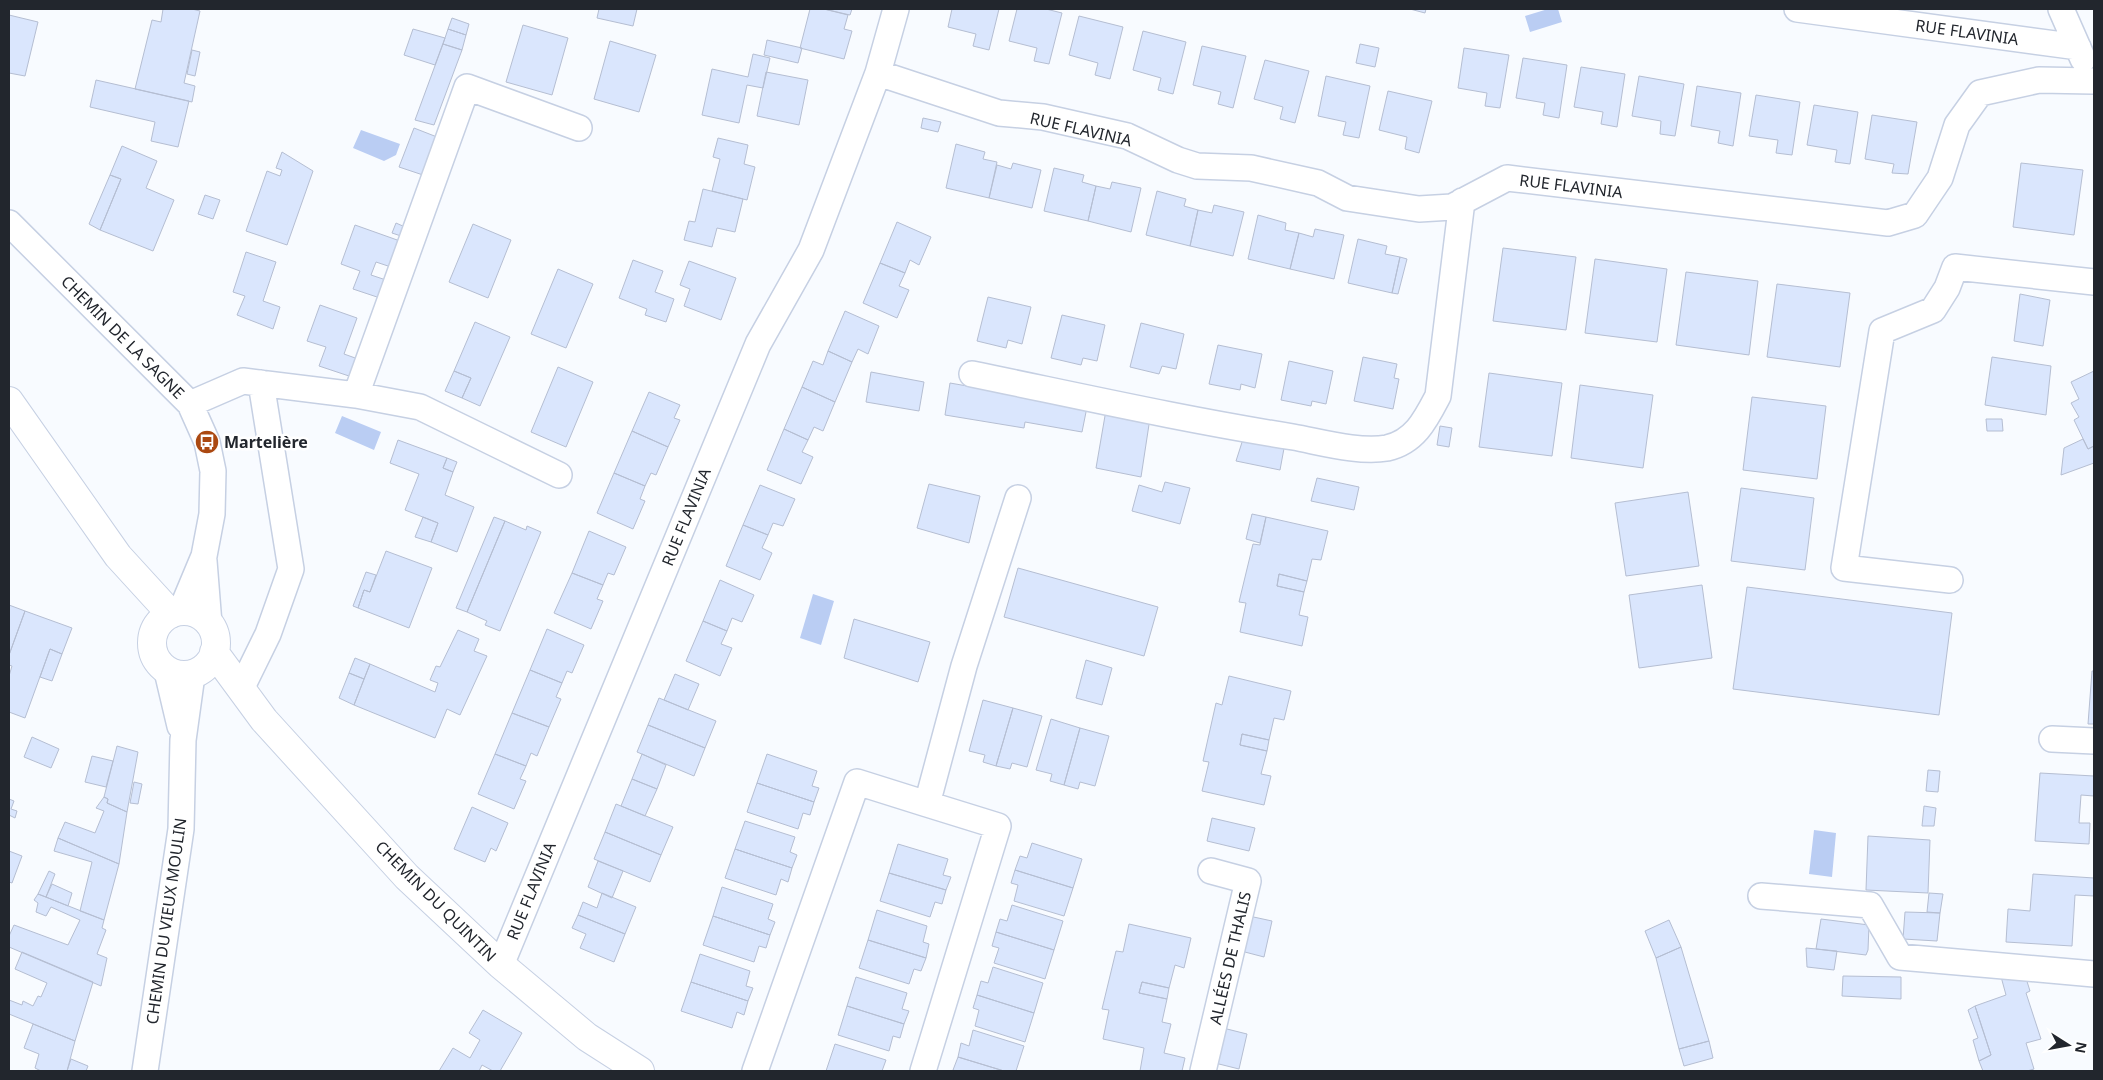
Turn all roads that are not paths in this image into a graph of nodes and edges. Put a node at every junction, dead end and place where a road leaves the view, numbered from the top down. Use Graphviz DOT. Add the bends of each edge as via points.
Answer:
graph roads {
  1 [pos="896,9"];
  2 [pos="1797,9"];
  3 [pos="2061,9"];
  4 [pos="2078,47"];
  5 [pos="878,73"];
  6 [pos="2094,82"];
  7 [pos="579,128"];
  8 [pos="1462,201"];
  9 [pos="9,223"];
  10 [pos="2094,282"];
  11 [pos="972,374"];
  12 [pos="261,383"];
  13 [pos="356,395"];
  14 [pos="9,401"];
  15 [pos="190,404"];
  16 [pos="559,475"];
  17 [pos="1018,498"];
  18 [pos="204,556"];
  19 [pos="1950,580"];
  20 [pos="169,618"];
  21 [pos="209,624"];
  22 [pos="214,652"];
  23 [pos="185,673"];
  24 [pos="247,698"];
  25 [pos="2052,739"];
  26 [pos="2094,742"];
  27 [pos="927,804"];
  28 [pos="1211,872"];
  29 [pos="1761,896"];
  30 [pos="501,965"];
  31 [pos="2094,974"];
  32 [pos="145,1071"];
  33 [pos="640,1071"];
  34 [pos="755,1071"];
  35 [pos="923,1071"];
  36 [pos="1202,1071"];
  1 -- 5 [label="street, RUE FLAVINIA"];
  2 -- 4 [label="street, RUE FLAVINIA"];
  3 -- 4 [label="street"];
  4 -- 6 [label="street"];
  5 -- 8 [label="street, RUE FLAVINIA" via="999,114 1044,117 1127,136 1197,166 1252,168 1318,183 1348,198 1419,209 1452,207"];
  5 -- 30 [label="street, RUE FLAVINIA" via="811,250 758,344"];
  6 -- 8 [label="street, RUE FLAVINIA" via="2039,80 1980,93 1957,125 1940,178 1915,215 1888,223 1508,178"];
  7 -- 13 [label="street" via="466,88"];
  8 -- 11 [label="street" via="1438,396 1425,422 1408,440 1388,448 1362,448 1269,434"];
  9 -- 15 [label="street, CHEMIN DE LA SAGNE"];
  10 -- 19 [label="street" via="1954,267 1947,288 1932,310 1882,331 1844,568"];
  12 -- 13 [label="street"];
  12 -- 15 [label="street" via="243,381"];
  12 -- 24 [label="street" via="291,569"];
  13 -- 16 [label="street" via="420,407"];
  14 -- 20 [label="street" via="118,556"];
  15 -- 18 [label="street, CHEMIN DE LA SAGNE" via="207,442 213,471 212,514"];
  17 -- 27 [label="street" via="964,666"];
  18 -- 20 [label="street, CHEMIN DE LA SAGNE"];
  18 -- 21 [label="street, CHEMIN DE LA SAGNE"];
  20 -- 21 [label="street" via="192,612"];
  20 -- 23 [label="street" via="152,637 154,656"];
  21 -- 22 [label="street" via="214,633"];
  22 -- 23 [label="street" via="210,661"];
  22 -- 24 [label="street, CHEMIN DU QUINTIN"];
  23 -- 24 [label="street, CHEMIN DU QUINTIN"];
  23 -- 32 [label="street, CHEMIN DU VIEUX MOULIN" via="181,829"];
  24 -- 30 [label="street, CHEMIN DU QUINTIN" via="407,877"];
  25 -- 26 [label="street"];
  27 -- 34 [label="street" via="857,782"];
  27 -- 35 [label="street" via="998,826"];
  28 -- 36 [label="street, ALLÉES DE THALIS" via="1248,882"];
  29 -- 31 [label="street" via="1870,905 1900,957"];
  30 -- 33 [label="street, CHEMIN DU QUINTIN" via="587,1038"];
}
